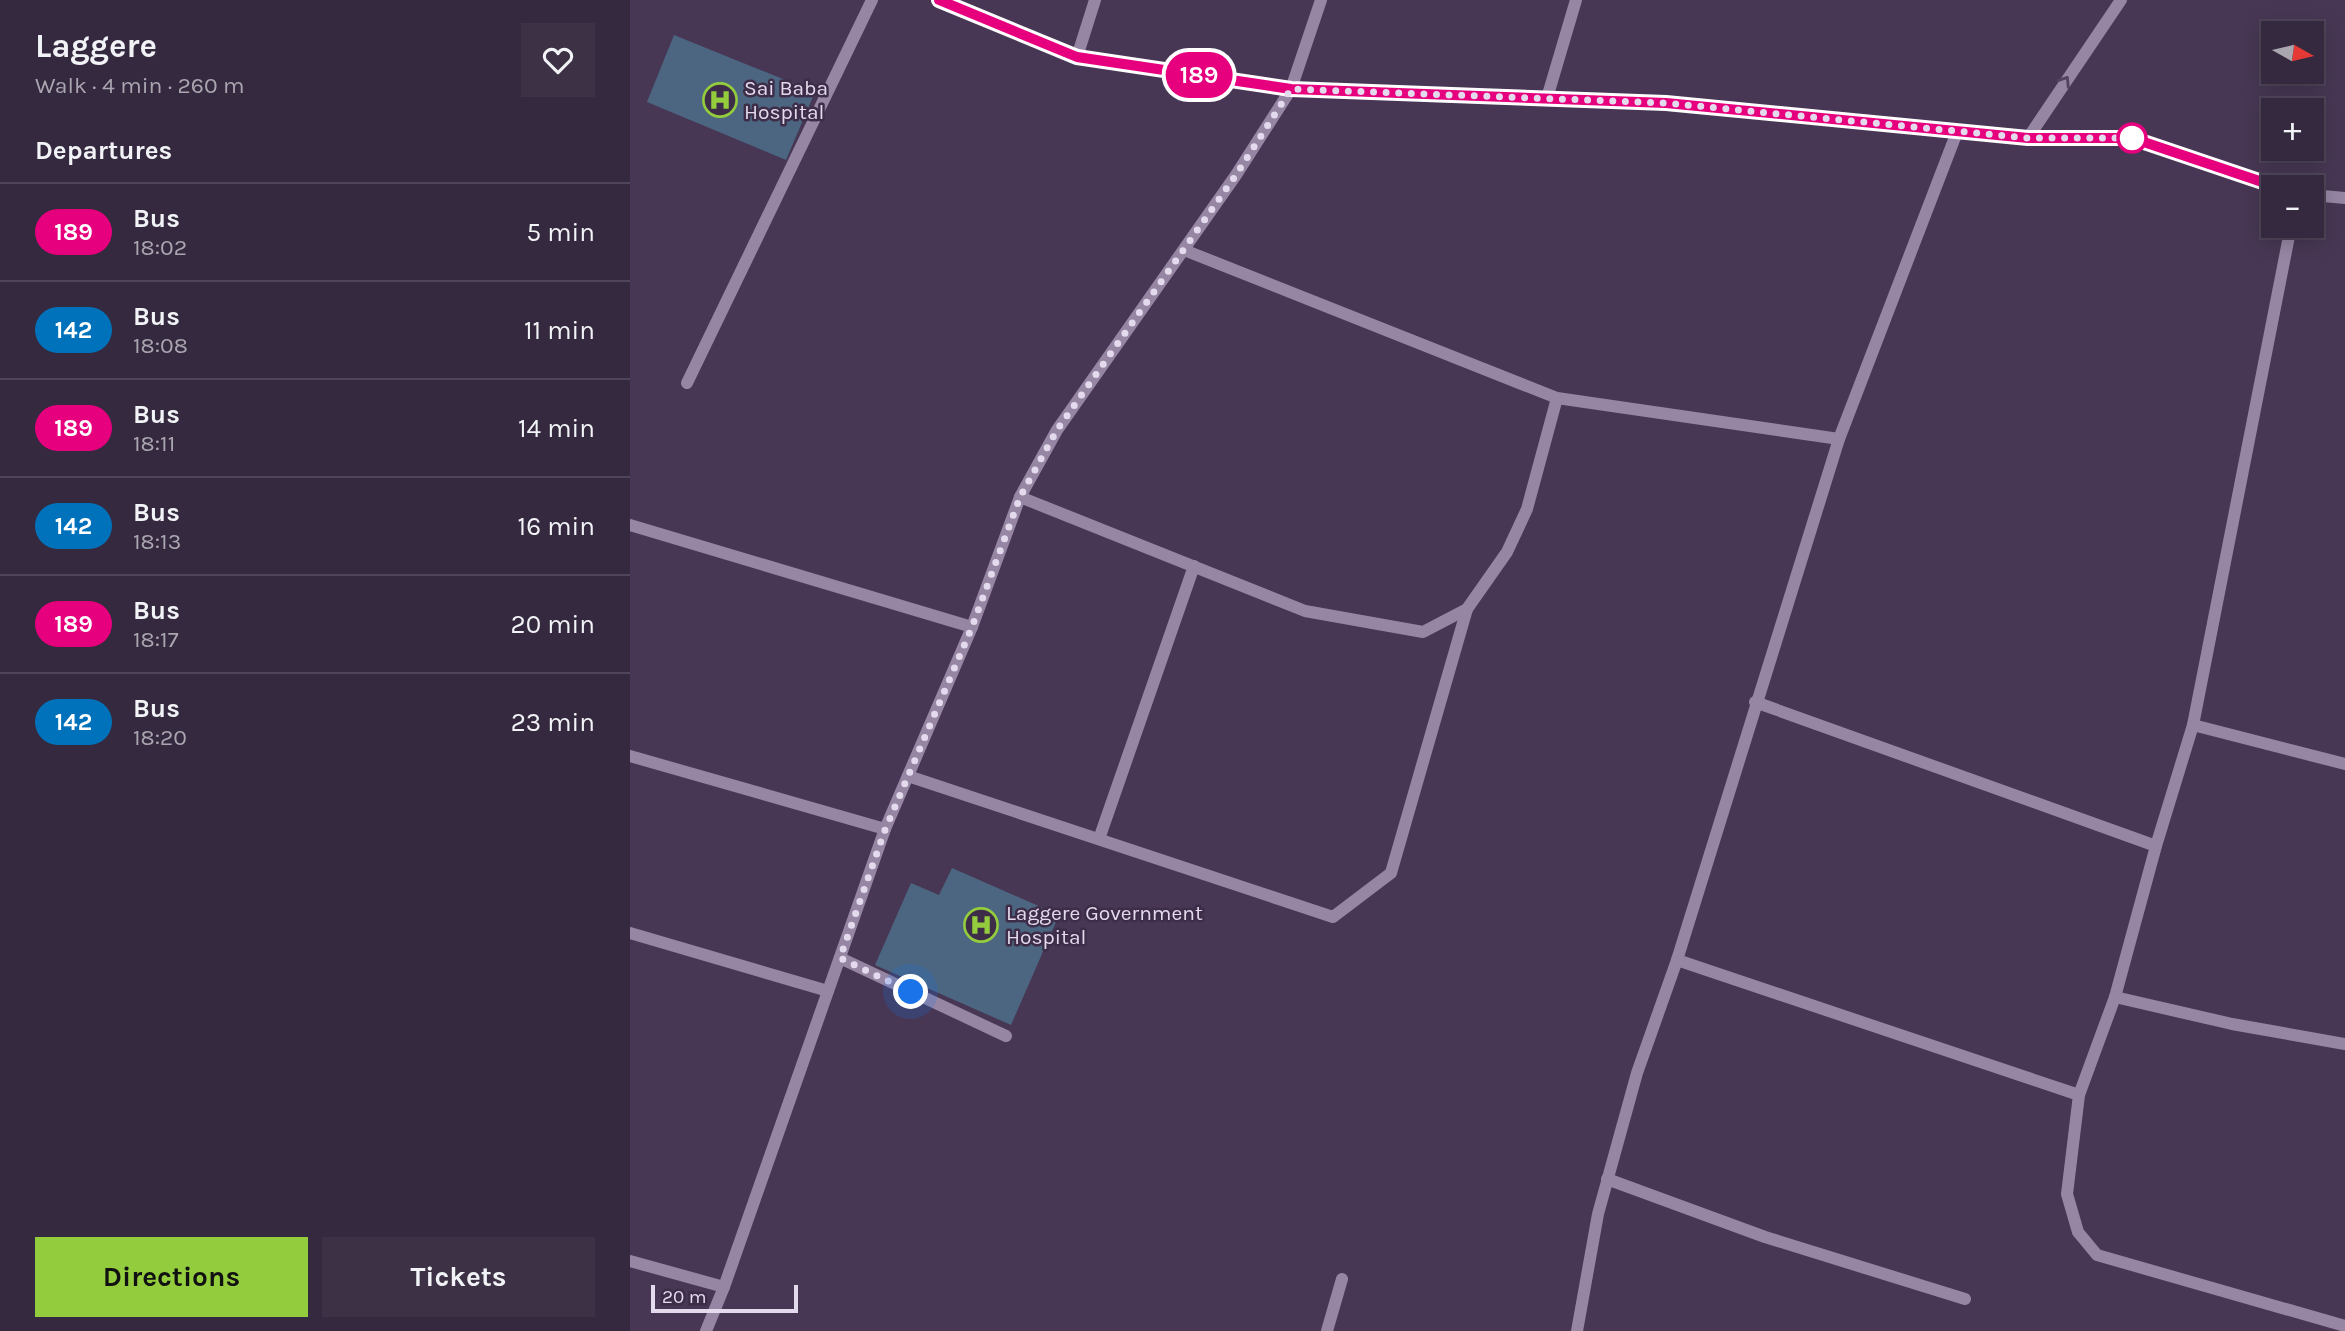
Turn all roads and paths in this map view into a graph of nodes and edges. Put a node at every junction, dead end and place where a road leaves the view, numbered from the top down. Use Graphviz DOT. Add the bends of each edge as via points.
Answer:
graph roads {
  1 [pos="872,0"];
  2 [pos="939,0"];
  3 [pos="1095,0"];
  4 [pos="1321,0"];
  5 [pos="1576,0"];
  6 [pos="2121,0"];
  7 [pos="1077,57"];
  8 [pos="1291,89"];
  9 [pos="1547,98"];
  10 [pos="1957,132"];
  11 [pos="2028,138"];
  12 [pos="2261,182"];
  13 [pos="2324,196"];
  14 [pos="2345,198"];
  15 [pos="2289,238"];
  16 [pos="1184,250"];
  17 [pos="687,383"];
  18 [pos="1557,398"];
  19 [pos="1839,439"];
  20 [pos="1020,497"];
  21 [pos="630,525"];
  22 [pos="1194,566"];
  23 [pos="1467,610"];
  24 [pos="972,627"];
  25 [pos="1755,702"];
  26 [pos="2193,725"];
  27 [pos="630,756"];
  28 [pos="2345,764"];
  29 [pos="908,776"];
  30 [pos="885,830"];
  31 [pos="1099,839"];
  32 [pos="2156,846"];
  33 [pos="630,933"];
  34 [pos="840,958"];
  35 [pos="1677,960"];
  36 [pos="828,991"];
  37 [pos="2115,997"];
  38 [pos="1006,1036"];
  39 [pos="2345,1044"];
  40 [pos="2080,1095"];
  41 [pos="1607,1179"];
  42 [pos="630,1261"];
  43 [pos="1342,1279"];
  44 [pos="724,1287"];
  45 [pos="1965,1299"];
  46 [pos="2345,1326"];
  47 [pos="706,1331"];
  48 [pos="1327,1331"];
  49 [pos="1577,1331"];
  1 -- 17 [label="street"];
  2 -- 7 [label="street"];
  3 -- 7 [label="street"];
  4 -- 8 [label="street"];
  5 -- 9 [label="street"];
  11 -- 6 [label="street, one-way"];
  7 -- 8 [label="street"];
  8 -- 9 [label="street"];
  8 -- 16 [label="street"];
  9 -- 10 [label="street" via="1666,103"];
  10 -- 11 [label="street"];
  10 -- 19 [label="street"];
  11 -- 12 [label="street" via="2132,138"];
  13 -- 14 [label="street"];
  15 -- 26 [label="street"];
  16 -- 18 [label="street"];
  16 -- 20 [label="street" via="1057,430"];
  18 -- 19 [label="street"];
  18 -- 23 [label="street" via="1527,509 1507,552"];
  19 -- 25 [label="street"];
  20 -- 22 [label="street"];
  20 -- 24 [label="street"];
  21 -- 24 [label="street"];
  22 -- 23 [label="street" via="1305,611 1372,624 1423,632"];
  22 -- 31 [label="street"];
  23 -- 31 [label="street" via="1391,873 1333,917"];
  24 -- 29 [label="street"];
  25 -- 32 [label="street"];
  25 -- 35 [label="street"];
  26 -- 28 [label="street"];
  26 -- 32 [label="street"];
  27 -- 30 [label="street"];
  29 -- 30 [label="street"];
  29 -- 31 [label="street"];
  30 -- 34 [label="street"];
  32 -- 37 [label="street"];
  33 -- 36 [label="street"];
  34 -- 36 [label="street"];
  34 -- 38 [label="street"];
  35 -- 40 [label="street"];
  35 -- 41 [label="street" via="1637,1073"];
  36 -- 44 [label="street"];
  37 -- 39 [label="street"];
  37 -- 40 [label="street"];
  40 -- 46 [label="street" via="2067,1194 2078,1232 2097,1255"];
  41 -- 45 [label="street" via="1765,1237"];
  41 -- 49 [label="street"];
  42 -- 44 [label="street"];
  43 -- 48 [label="street"];
  44 -- 47 [label="street"];
}
